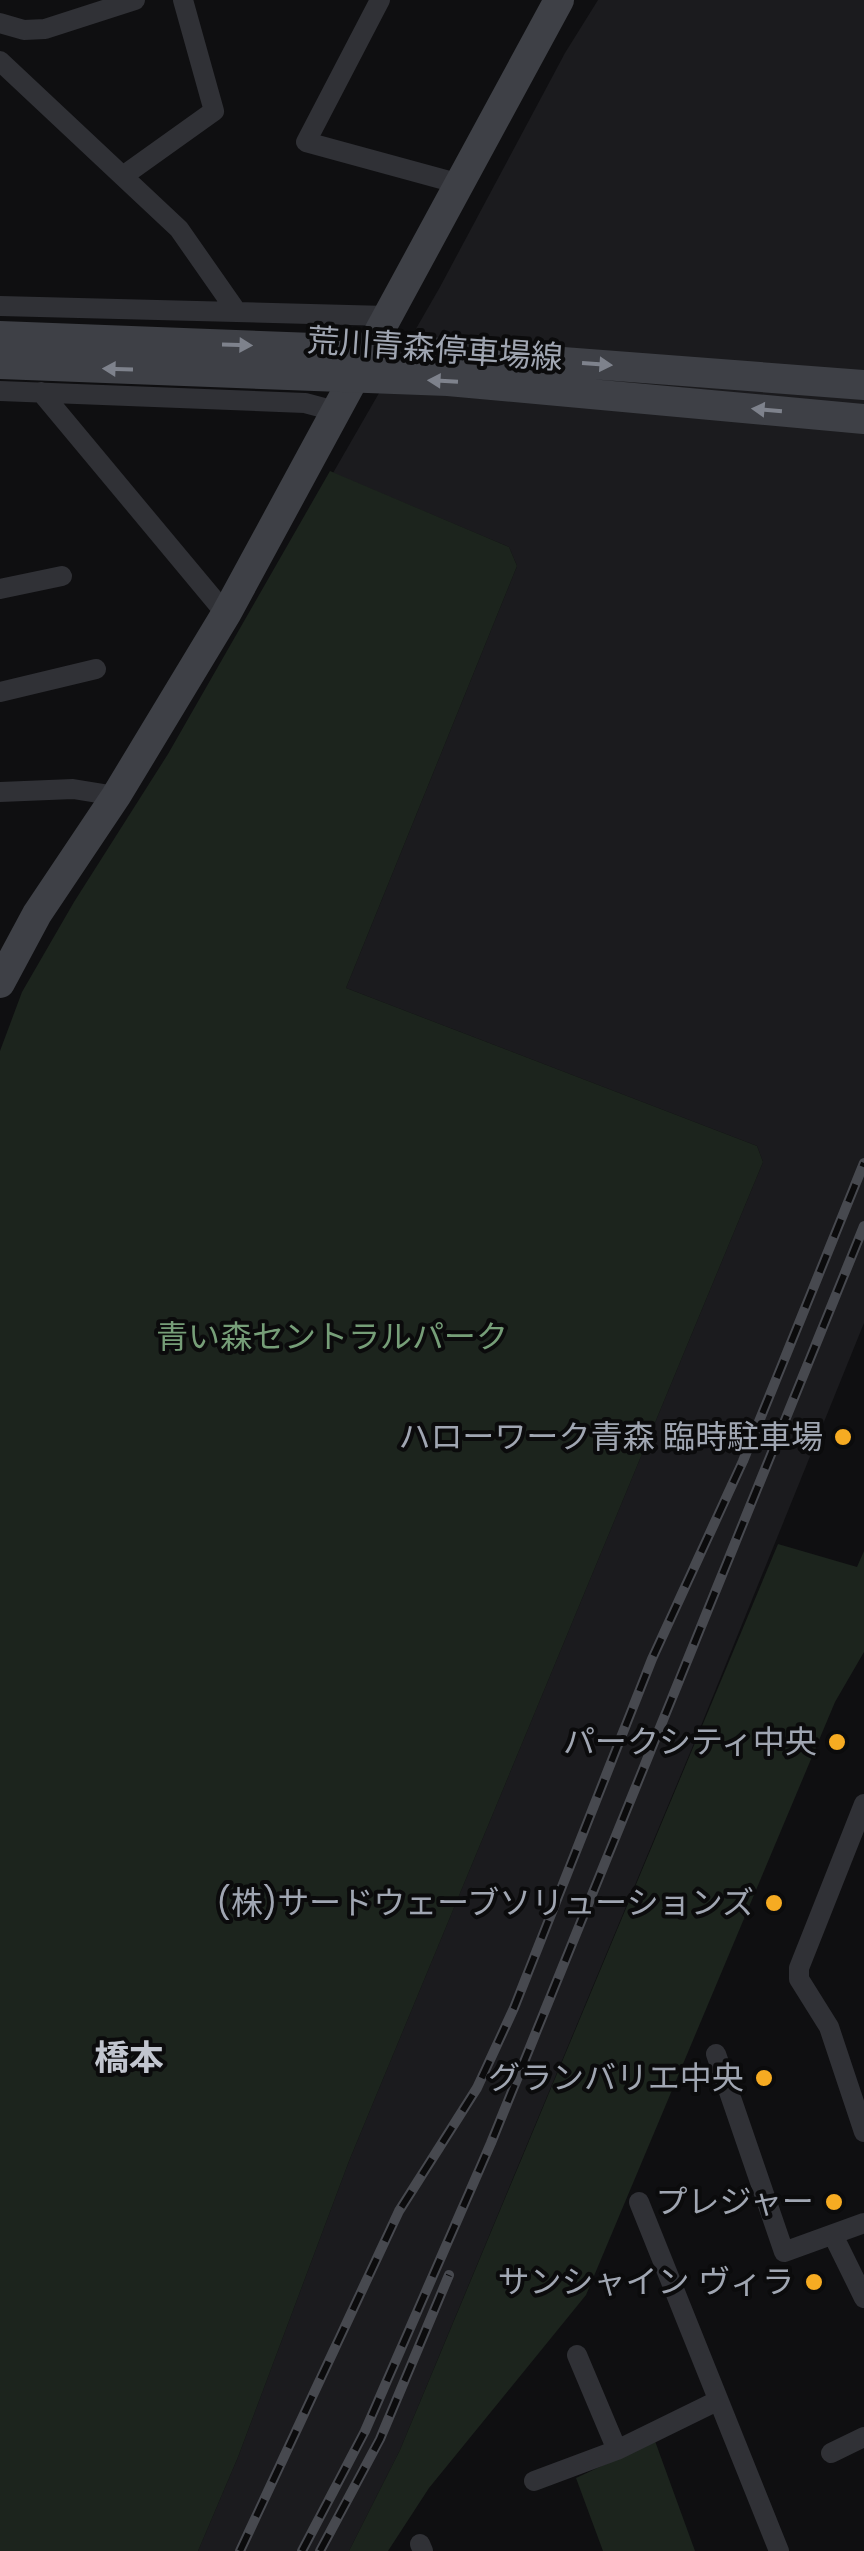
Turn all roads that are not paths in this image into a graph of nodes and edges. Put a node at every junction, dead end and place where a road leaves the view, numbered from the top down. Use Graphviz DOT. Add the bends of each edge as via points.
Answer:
graph roads {
  1 [pos="136,0"];
  2 [pos="182,0"];
  3 [pos="380,0"];
  4 [pos="558,0"];
  5 [pos="0,23"];
  6 [pos="0,61"];
  7 [pos="123,176"];
  8 [pos="460,184"];
  9 [pos="0,306"];
  10 [pos="237,312"];
  11 [pos="386,316"];
  12 [pos="0,336"];
  13 [pos="0,364"];
  14 [pos="864,385"];
  15 [pos="0,391"];
  16 [pos="41,392"];
  17 [pos="335,411"];
  18 [pos="864,418"];
  19 [pos="62,576"];
  20 [pos="0,590"];
  21 [pos="226,614"];
  22 [pos="96,669"];
  23 [pos="0,692"];
  24 [pos="0,792"];
  25 [pos="116,796"];
  26 [pos="0,983"];
  27 [pos="864,1804"];
  28 [pos="716,2054"];
  29 [pos="864,2132"];
  30 [pos="639,2202"];
  31 [pos="864,2222"];
  32 [pos="833,2234"];
  33 [pos="864,2298"];
  34 [pos="577,2355"];
  35 [pos="717,2402"];
  36 [pos="864,2437"];
  37 [pos="617,2450"];
  38 [pos="831,2453"];
  39 [pos="534,2482"];
  40 [pos="779,2551"];
  1 -- 5 [label="street" via="45,29"];
  2 -- 7 [label="street" via="214,112"];
  3 -- 8 [label="street" via="306,142"];
  4 -- 8 [label="main road"];
  6 -- 7 [label="street"];
  7 -- 10 [label="street" via="180,228"];
  8 -- 11 [label="main road"];
  9 -- 10 [label="street"];
  10 -- 11 [label="street"];
  11 -- 17 [label="main road"];
  12 -- 14 [label="main road, 荒川青森停車場線, one-way, bridge" via="447,352"];
  18 -- 13 [label="main road, 荒川青森停車場線, one-way, bridge" via="448,381"];
  15 -- 16 [label="street"];
  16 -- 17 [label="street" via="304,403"];
  16 -- 21 [label="street"];
  17 -- 21 [label="main road"];
  19 -- 20 [label="street"];
  21 -- 25 [label="main road"];
  22 -- 23 [label="street"];
  24 -- 25 [label="street" via="72,789"];
  25 -- 26 [label="main road"];
  27 -- 29 [label="street" via="799,1968 829,2027"];
  28 -- 32 [label="street" via="784,2252"];
  30 -- 35 [label="street"];
  31 -- 32 [label="street"];
  32 -- 33 [label="street"];
  34 -- 37 [label="street"];
  35 -- 37 [label="street"];
  35 -- 40 [label="street"];
  36 -- 38 [label="street"];
  37 -- 39 [label="street"];
}
